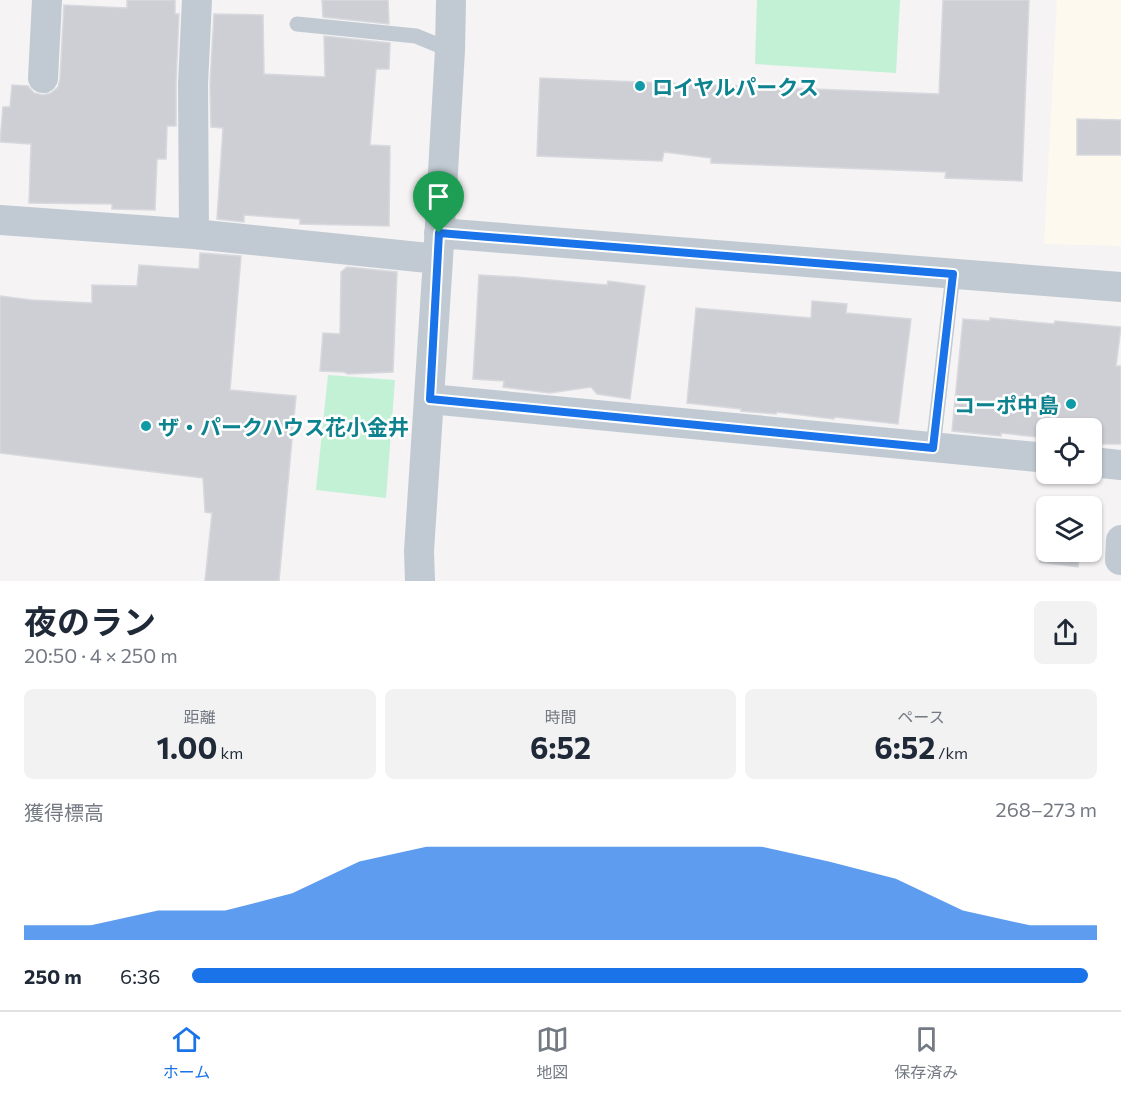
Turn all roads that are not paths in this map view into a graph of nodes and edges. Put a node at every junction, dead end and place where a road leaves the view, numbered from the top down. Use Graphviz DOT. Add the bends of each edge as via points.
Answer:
graph roads {
  1 [pos="47,0"];
  2 [pos="197,0"];
  3 [pos="451,0"];
  4 [pos="297,24"];
  5 [pos="450,50"];
  6 [pos="43,78"];
  7 [pos="0,220"];
  8 [pos="194,234"];
  9 [pos="439,246"];
  10 [pos="953,274"];
  11 [pos="1121,287"];
  12 [pos="430,399"];
  13 [pos="933,448"];
  14 [pos="1036,457"];
  15 [pos="1102,463"];
  16 [pos="1121,465"];
  17 [pos="1121,540"];
  18 [pos="1121,560"];
  19 [pos="420,581"];
  1 -- 6 [label="street"];
  2 -- 8 [label="street"];
  3 -- 5 [label="street"];
  4 -- 5 [label="lane" via="416,36"];
  5 -- 9 [label="street"];
  7 -- 8 [label="street"];
  8 -- 9 [label="street"];
  9 -- 10 [label="street"];
  9 -- 12 [label="street"];
  10 -- 11 [label="street"];
  10 -- 13 [label="lane"];
  12 -- 13 [label="street"];
  12 -- 19 [label="street"];
  13 -- 14 [label="street"];
  15 -- 16 [label="street"];
  17 -- 18 [label="street"];
}
